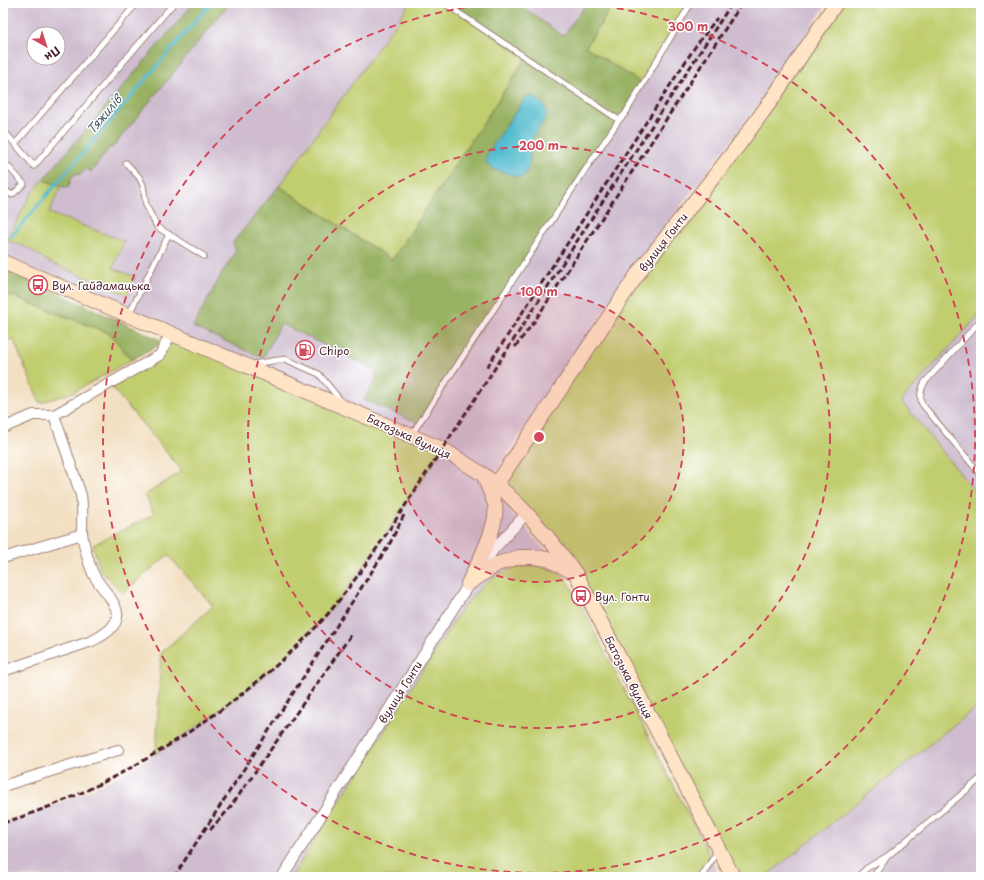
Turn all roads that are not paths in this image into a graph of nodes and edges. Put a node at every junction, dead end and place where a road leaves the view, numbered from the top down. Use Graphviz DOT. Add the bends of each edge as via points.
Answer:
graph roads {
  1 [pos="137,3"];
  2 [pos="174,3"];
  3 [pos="444,3"];
  4 [pos="691,3"];
  5 [pos="836,3"];
  6 [pos="619,120"];
  7 [pos="3,130"];
  8 [pos="15,144"];
  9 [pos="3,161"];
  10 [pos="126,163"];
  11 [pos="3,189"];
  12 [pos="169,234"];
  13 [pos="204,256"];
  14 [pos="3,262"];
  15 [pos="129,315"];
  16 [pos="981,320"];
  17 [pos="172,333"];
  18 [pos="246,365"];
  19 [pos="345,407"];
  20 [pos="54,415"];
  21 [pos="3,428"];
  22 [pos="411,435"];
  23 [pos="484,475"];
  24 [pos="981,475"];
  25 [pos="496,485"];
  26 [pos="527,513"];
  27 [pos="82,534"];
  28 [pos="3,558"];
  29 [pos="576,574"];
  30 [pos="468,584"];
  31 [pos="3,671"];
  32 [pos="118,750"];
  33 [pos="981,778"];
  34 [pos="3,786"];
  35 [pos="719,849"];
  36 [pos="889,855"];
  37 [pos="282,877"];
  38 [pos="700,877"];
  39 [pos="733,877"];
  40 [pos="857,877"];
  41 [pos="873,877"];
  1 -- 8 [label="lane"];
  2 -- 8 [label="lane" via="34,166"];
  3 -- 6 [label="lane"];
  4 -- 6 [label="lane"];
  5 -- 25 [label="street, вулиця Гонти" via="738,146 641,269"];
  6 -- 22 [label="lane"];
  7 -- 8 [label="lane"];
  9 -- 11 [label="lane" via="24,184 12,194"];
  10 -- 12 [label="lane" via="143,185 146,206 157,227"];
  12 -- 13 [label="lane"];
  12 -- 15 [label="lane"];
  14 -- 15 [label="street, Батозька вулиця"];
  15 -- 17 [label="street, Батозька вулиця"];
  16 -- 24 [label="lane" via="925,382 920,399"];
  17 -- 18 [label="street, Батозька вулиця"];
  17 -- 20 [label="street" via="160,355"];
  18 -- 19 [label="street, Батозька вулиця"];
  18 -- 19 [label="lane" via="284,359 319,374"];
  19 -- 22 [label="street, Батозька вулиця"];
  20 -- 21 [label="street" via="33,415"];
  20 -- 27 [label="street" via="81,495"];
  22 -- 23 [label="street, Батозька вулиця" via="442,449"];
  23 -- 25 [label="street, Батозька вулиця"];
  23 -- 30 [label="street" via="495,505 494,524"];
  25 -- 26 [label="street, Батозька вулиця"];
  26 -- 29 [label="street, Батозька вулиця"];
  26 -- 30 [label="street, вулиця Гонти" via="494,549"];
  27 -- 28 [label="street"];
  27 -- 31 [label="street" via="91,569 112,600 117,613 115,622 110,630 92,642"];
  29 -- 30 [label="street" via="548,559 518,557 497,564"];
  29 -- 35 [label="street, Батозька вулиця"];
  30 -- 37 [label="street, вулиця Гонти"];
  32 -- 34 [label="street"];
  33 -- 36 [label="lane"];
  35 -- 38 [label="lane"];
  35 -- 39 [label="street, Батозька вулиця"];
  36 -- 40 [label="lane"];
  36 -- 41 [label="lane"];
}
